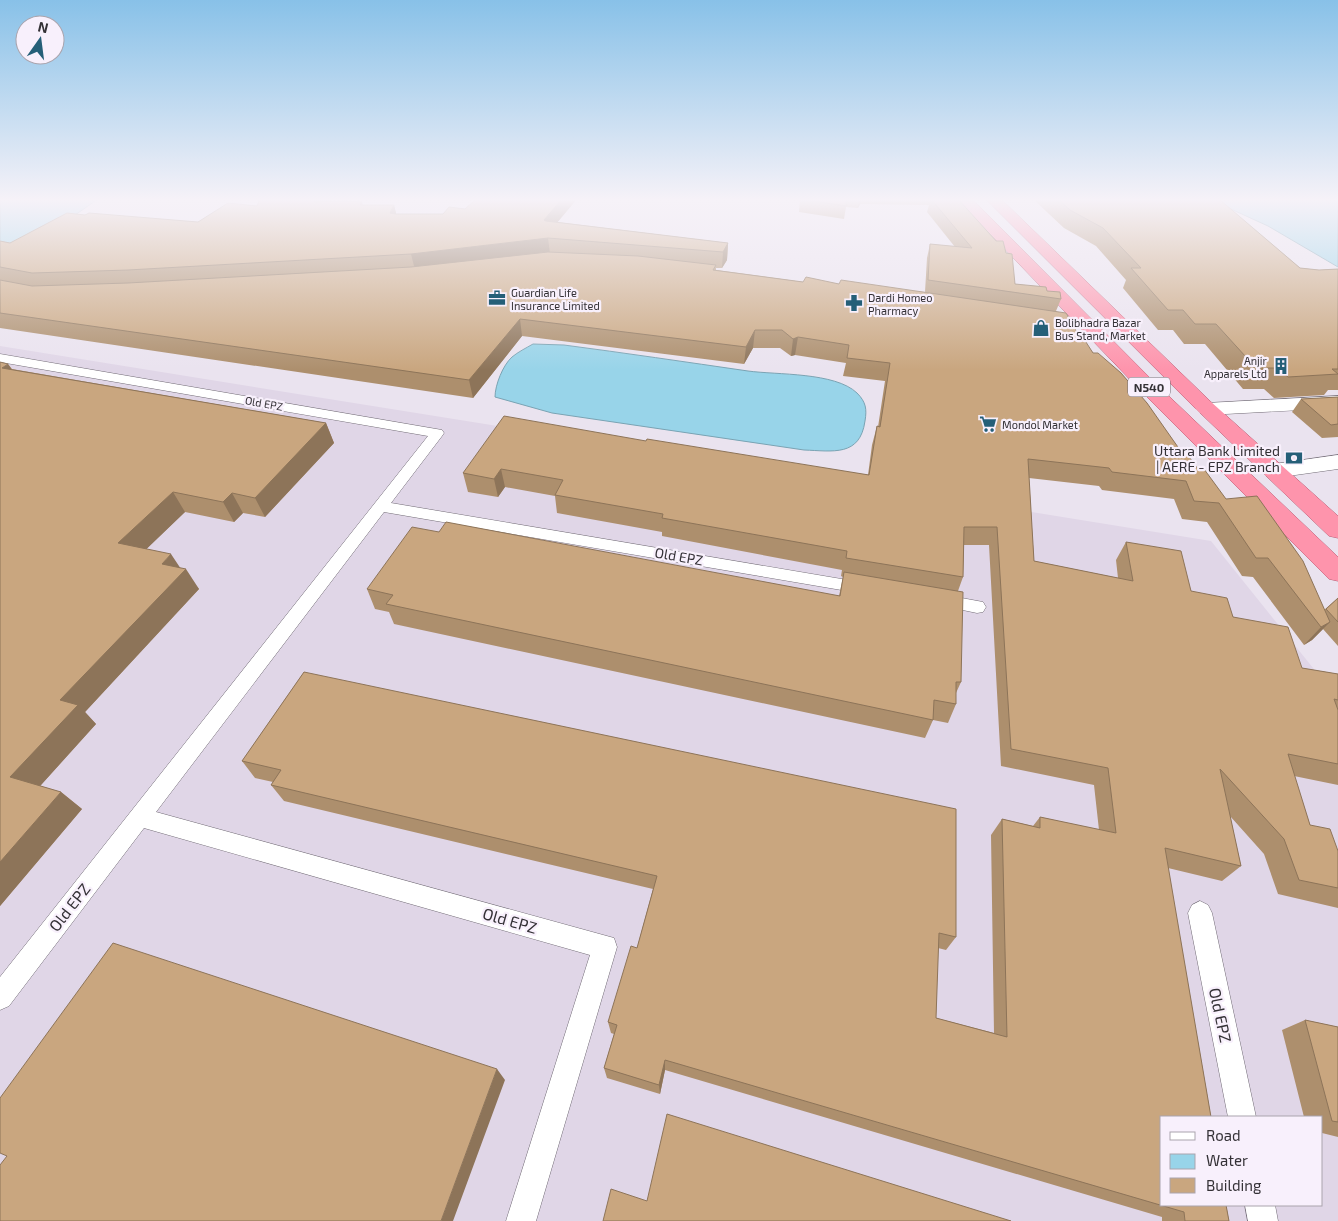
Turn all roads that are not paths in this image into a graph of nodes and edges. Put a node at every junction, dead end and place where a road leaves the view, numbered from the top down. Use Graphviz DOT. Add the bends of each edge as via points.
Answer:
graph roads {
  1 [pos="1020,256"];
  2 [pos="1051,256"];
  3 [pos="1060,322"];
  4 [pos="1088,326"];
  5 [pos="0,358"];
  6 [pos="1338,402"];
  7 [pos="1207,409"];
  8 [pos="1338,462"];
  9 [pos="1274,471"];
  10 [pos="380,506"];
  11 [pos="1338,530"];
  12 [pos="1338,572"];
  13 [pos="879,590"];
  14 [pos="928,598"];
  15 [pos="977,606"];
  16 [pos="139,817"];
  17 [pos="1200,913"];
  18 [pos="0,997"];
  19 [pos="1242,1116"];
  20 [pos="1260,1206"];
  21 [pos="521,1221"];
  22 [pos="1263,1221"];
  1 -- 4 [label="highway, N540"];
  2 -- 7 [label="highway, N540"];
  3 -- 4 [label="street"];
  4 -- 12 [label="highway, N540"];
  5 -- 10 [label="lane, Old EPZ" via="437,433"];
  6 -- 7 [label="street"];
  7 -- 9 [label="highway, N540"];
  8 -- 9 [label="street"];
  9 -- 11 [label="highway, N540"];
  10 -- 13 [label="lane, Old EPZ"];
  10 -- 16 [label="lane, Old EPZ"];
  14 -- 15 [label="lane"];
  16 -- 18 [label="lane, Old EPZ"];
  16 -- 21 [label="lane, Old EPZ" via="605,947"];
  17 -- 19 [label="lane, Old EPZ"];
  20 -- 22 [label="lane"];
}
